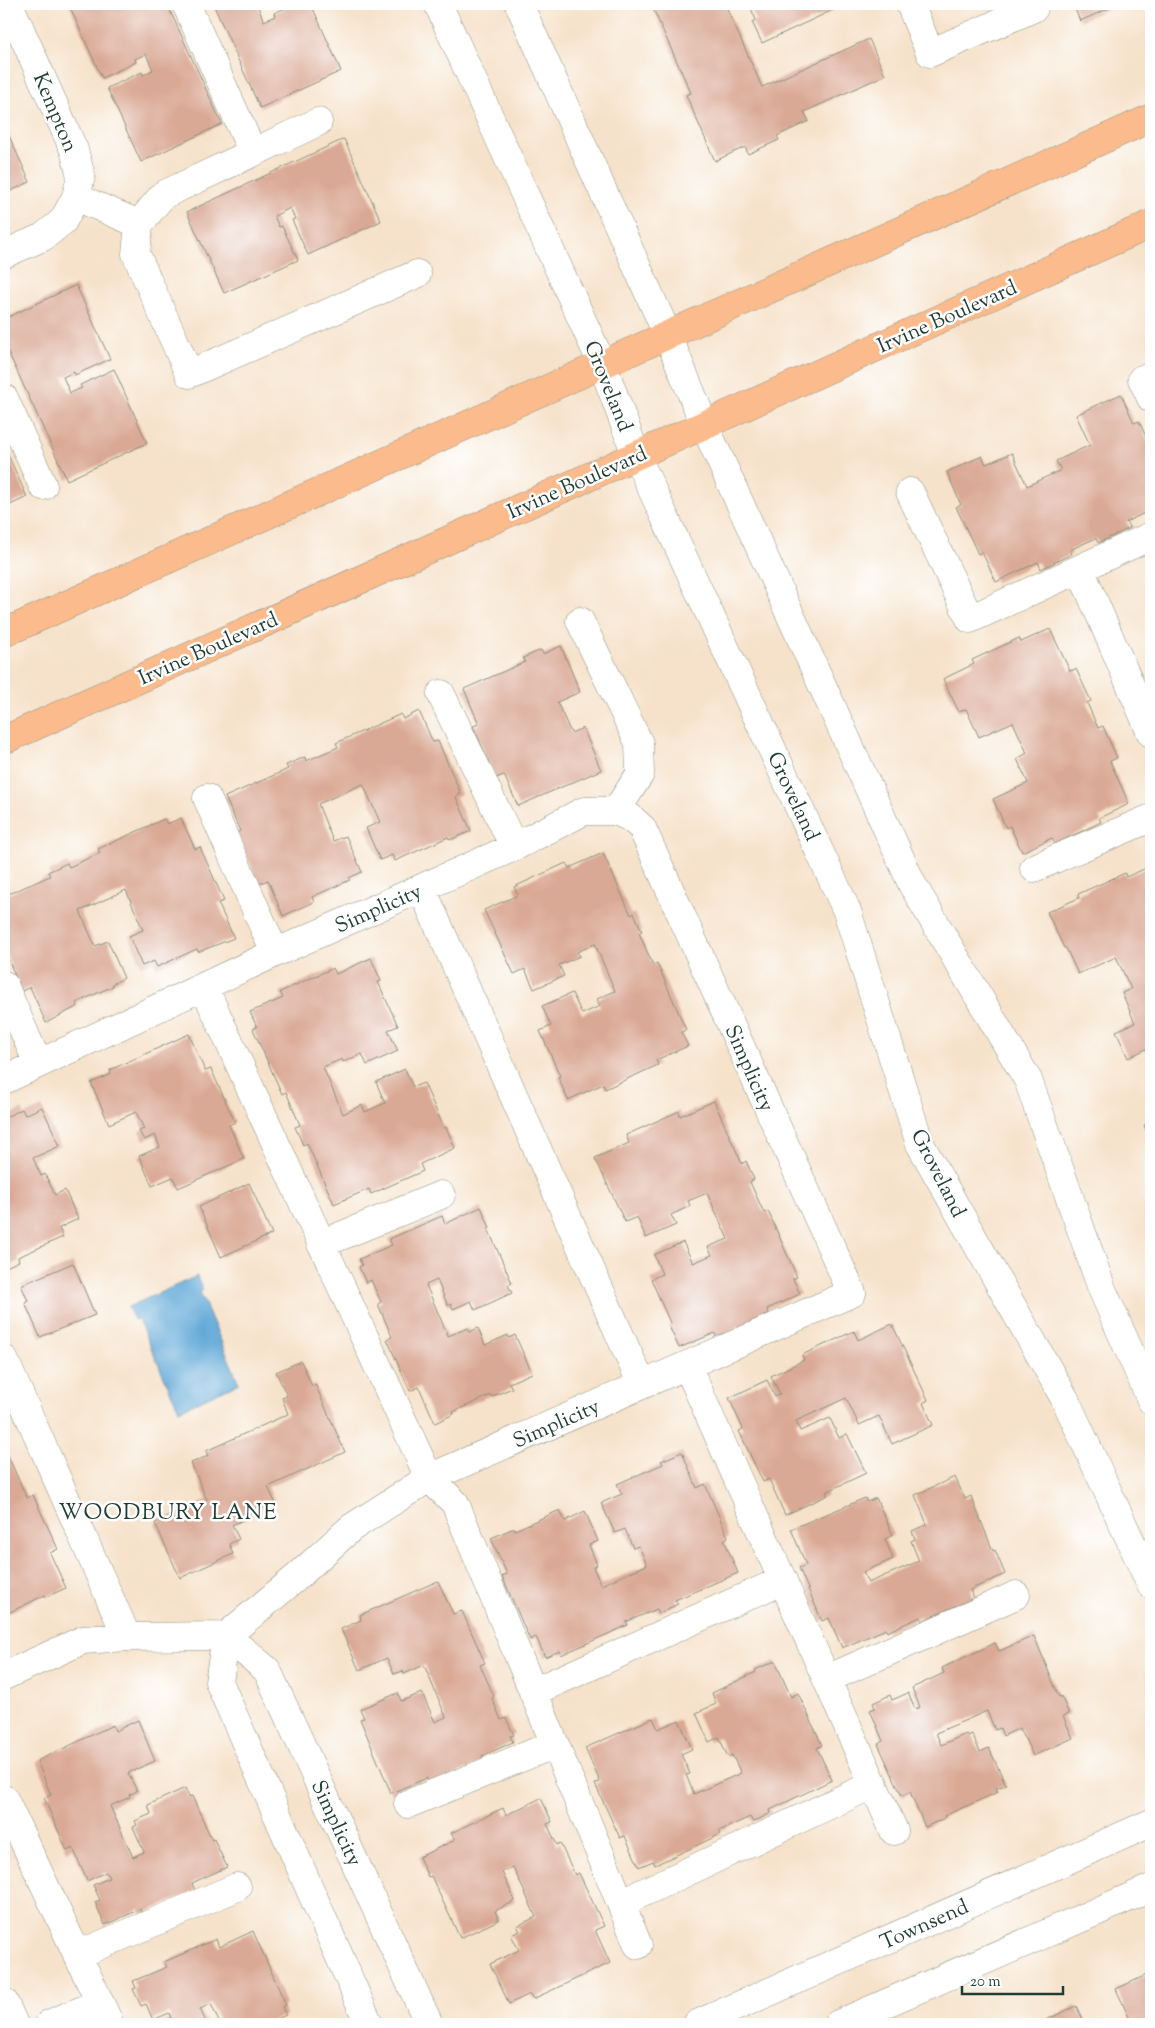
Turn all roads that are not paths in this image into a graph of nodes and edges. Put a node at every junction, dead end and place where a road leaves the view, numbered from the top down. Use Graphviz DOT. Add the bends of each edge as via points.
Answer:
graph roads {
  1 [pos="8,4"];
  2 [pos="186,4"];
  3 [pos="438,4"];
  4 [pos="519,4"];
  5 [pos="910,4"];
  6 [pos="1032,4"];
  7 [pos="1151,118"];
  8 [pos="318,122"];
  9 [pos="252,152"];
  10 [pos="76,197"];
  11 [pos="139,224"];
  12 [pos="1151,224"];
  13 [pos="4,254"];
  14 [pos="417,274"];
  15 [pos="668,336"];
  16 [pos="603,366"];
  17 [pos="4,398"];
  18 [pos="704,424"];
  19 [pos="636,455"];
  20 [pos="43,486"];
  21 [pos="910,492"];
  22 [pos="1151,536"];
  23 [pos="1080,569"];
  24 [pos="580,621"];
  25 [pos="4,634"];
  26 [pos="441,694"];
  27 [pos="1151,733"];
  28 [pos="4,740"];
  29 [pos="206,798"];
  30 [pos="616,811"];
  31 [pos="1151,818"];
  32 [pos="514,847"];
  33 [pos="1034,868"];
  34 [pos="422,889"];
  35 [pos="275,953"];
  36 [pos="4,985"];
  37 [pos="204,987"];
  38 [pos="38,1064"];
  39 [pos="4,1080"];
  40 [pos="441,1195"];
  41 [pos="322,1244"];
  42 [pos="687,1365"];
  43 [pos="7,1376"];
  44 [pos="642,1385"];
  45 [pos="1151,1400"];
  46 [pos="429,1478"];
  47 [pos="783,1580"];
  48 [pos="1151,1585"];
  49 [pos="1016,1595"];
  50 [pos="226,1636"];
  51 [pos="127,1637"];
  52 [pos="4,1676"];
  53 [pos="827,1679"];
  54 [pos="533,1692"];
  55 [pos="555,1744"];
  56 [pos="874,1784"];
  57 [pos="4,1799"];
  58 [pos="408,1804"];
  59 [pos="1151,1823"];
  60 [pos="894,1831"];
  61 [pos="237,1887"];
  62 [pos="1151,1888"];
  63 [pos="621,1903"];
  64 [pos="638,1945"];
  65 [pos="77,1955"];
  66 [pos="4,2002"];
  67 [pos="105,2014"];
  68 [pos="14,2024"];
  69 [pos="50,2024"];
  70 [pos="369,2024"];
  71 [pos="429,2024"];
  72 [pos="697,2024"];
  73 [pos="838,2024"];
  1 -- 10 [label="street, Kempton" via="74,150 81,176"];
  2 -- 9 [label="street"];
  3 -- 16 [label="street, Groveland"];
  4 -- 15 [label="street"];
  5 -- 6 [label="street" via="930,53 1034,8"];
  7 -- 15 [label="main road"];
  8 -- 9 [label="street"];
  9 -- 11 [label="street" via="163,195"];
  10 -- 11 [label="street"];
  10 -- 13 [label="street, Kempton" via="63,221 43,237"];
  11 -- 14 [label="street" via="136,254 189,374"];
  12 -- 18 [label="main road, Irvine Boulevard"];
  15 -- 16 [label="main road"];
  15 -- 18 [label="street"];
  16 -- 19 [label="street, Groveland"];
  16 -- 25 [label="main road"];
  17 -- 20 [label="street"];
  18 -- 19 [label="main road, Irvine Boulevard"];
  18 -- 45 [label="street" via="912,884 1028,1080 1102,1289"];
  19 -- 28 [label="main road, Irvine Boulevard"];
  19 -- 48 [label="street, Groveland" via="846,911 920,1144 1065,1399"];
  21 -- 23 [label="street" via="970,619"];
  22 -- 23 [label="street"];
  23 -- 27 [label="street"];
  24 -- 30 [label="street" via="639,743 640,774"];
  26 -- 32 [label="street"];
  29 -- 35 [label="street"];
  30 -- 32 [label="street, Simplicity" via="584,811"];
  30 -- 42 [label="street, Simplicity" via="642,828 852,1293"];
  31 -- 33 [label="street"];
  32 -- 34 [label="street, Simplicity"];
  34 -- 35 [label="street, Simplicity"];
  34 -- 44 [label="street"];
  35 -- 37 [label="street, Simplicity"];
  36 -- 38 [label="street"];
  37 -- 38 [label="street, Simplicity"];
  37 -- 41 [label="street"];
  38 -- 39 [label="street, Simplicity"];
  40 -- 41 [label="street"];
  41 -- 46 [label="street"];
  42 -- 44 [label="street, Simplicity"];
  42 -- 47 [label="street"];
  43 -- 51 [label="street"];
  44 -- 46 [label="street, Simplicity"];
  46 -- 50 [label="street, Simplicity" via="351,1528"];
  46 -- 54 [label="street" via="455,1503"];
  47 -- 53 [label="street"];
  47 -- 54 [label="street"];
  49 -- 53 [label="street"];
  50 -- 51 [label="street"];
  50 -- 70 [label="street" via="219,1682"];
  50 -- 71 [label="street, Simplicity" via="267,1670"];
  51 -- 52 [label="street" via="83,1640"];
  53 -- 56 [label="street"];
  54 -- 55 [label="street"];
  55 -- 58 [label="street"];
  55 -- 63 [label="street"];
  56 -- 60 [label="street"];
  56 -- 63 [label="street"];
  57 -- 65 [label="street"];
  59 -- 72 [label="street, Townsend"];
  61 -- 65 [label="street"];
  62 -- 73 [label="street"];
  63 -- 64 [label="street"];
  65 -- 67 [label="street"];
  66 -- 68 [label="street"];
  67 -- 69 [label="street"];
}
